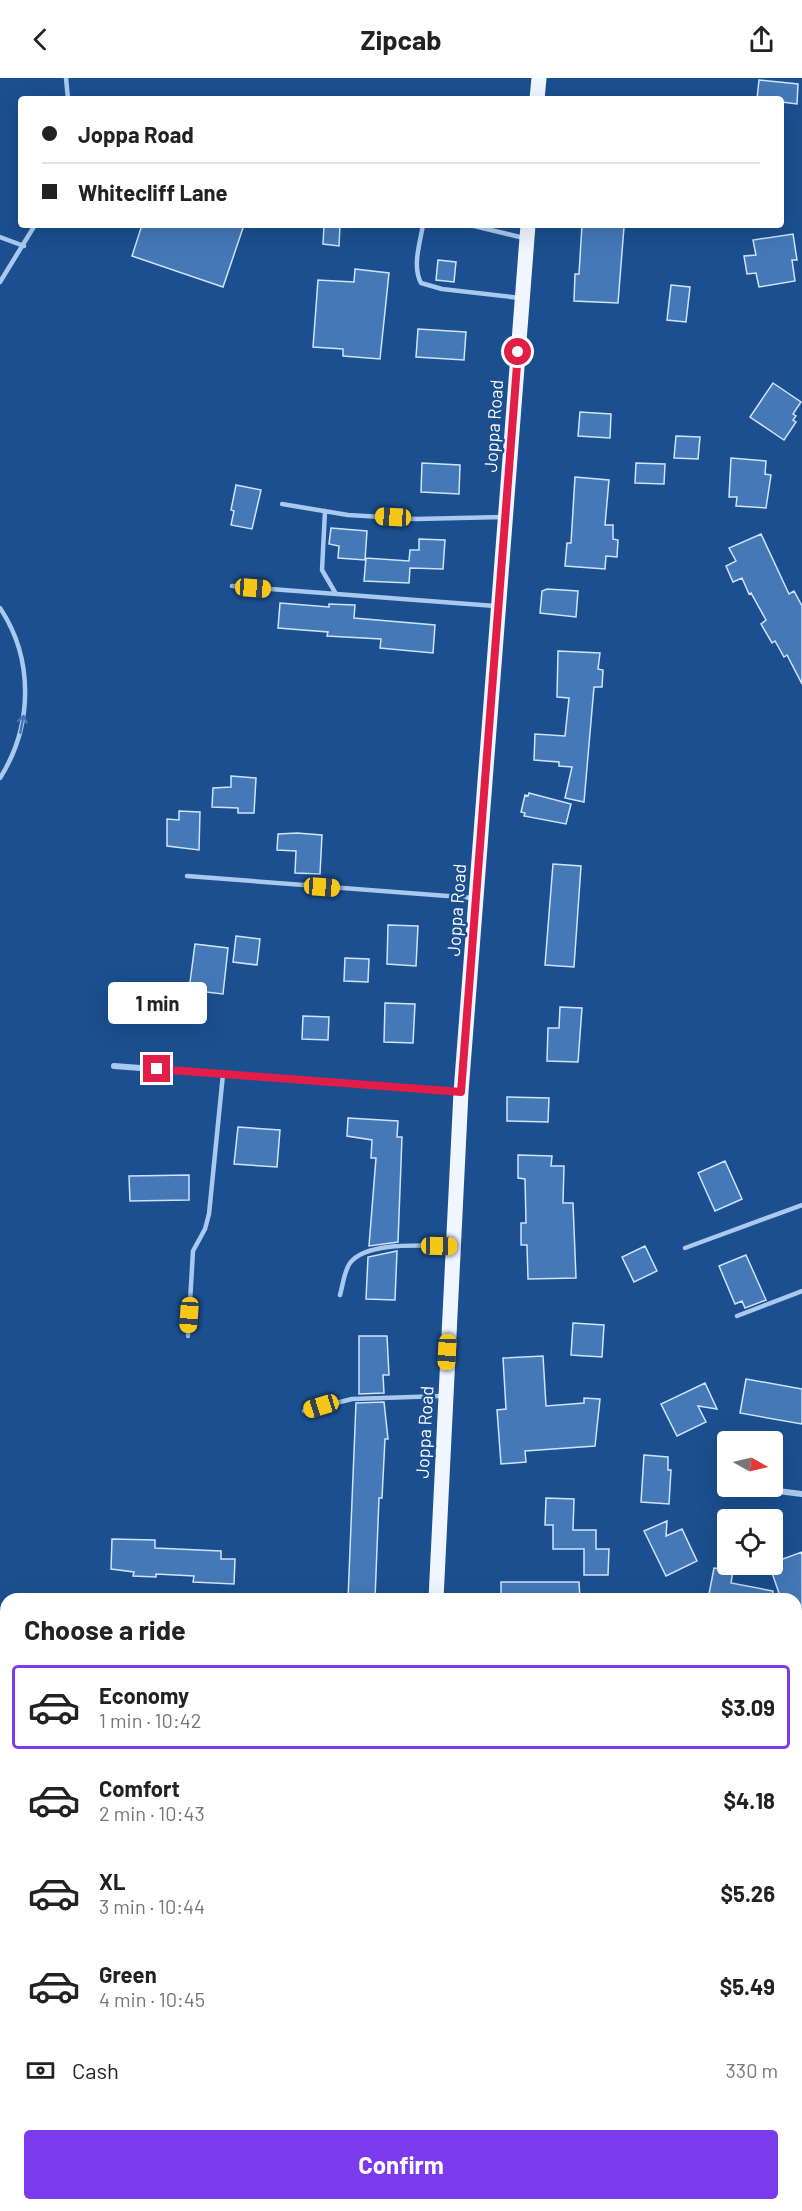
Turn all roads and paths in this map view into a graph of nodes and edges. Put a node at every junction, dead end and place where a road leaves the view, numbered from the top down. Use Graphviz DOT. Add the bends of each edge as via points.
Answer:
graph roads {
  1 [pos="66,78"];
  2 [pos="539,78"];
  3 [pos="68,96"];
  4 [pos="537,96"];
  5 [pos="33,228"];
  6 [pos="423,228"];
  7 [pos="494,228"];
  8 [pos="527,232"];
  9 [pos="0,237"];
  10 [pos="24,246"];
  11 [pos="0,282"];
  12 [pos="522,298"];
  13 [pos="282,504"];
  14 [pos="325,511"];
  15 [pos="505,517"];
  16 [pos="232,586"];
  17 [pos="336,594"];
  18 [pos="499,607"];
  19 [pos="0,608"];
  20 [pos="0,778"];
  21 [pos="187,876"];
  22 [pos="476,898"];
  23 [pos="114,1066"];
  24 [pos="223,1074"];
  25 [pos="461,1092"];
  26 [pos="802,1204"];
  27 [pos="452,1246"];
  28 [pos="685,1248"];
  29 [pos="802,1292"];
  30 [pos="340,1294"];
  31 [pos="737,1316"];
  32 [pos="188,1336"];
  33 [pos="445,1396"];
  34 [pos="304,1411"];
  35 [pos="783,1492"];
  36 [pos="802,1494"];
  37 [pos="436,1593"];
  1 -- 3 [label="lane"];
  2 -- 4 [label="main road"];
  5 -- 10 [label="lane"];
  6 -- 12 [label="lane" via="417,262 421,283"];
  7 -- 8 [label="lane"];
  8 -- 12 [label="main road, Joppa Road"];
  9 -- 10 [label="lane"];
  10 -- 11 [label="lane"];
  12 -- 15 [label="main road, Joppa Road"];
  13 -- 14 [label="lane"];
  14 -- 15 [label="lane" via="416,519"];
  14 -- 17 [label="lane" via="322,570"];
  15 -- 18 [label="main road, Joppa Road"];
  16 -- 17 [label="lane"];
  17 -- 18 [label="lane"];
  18 -- 22 [label="main road, Joppa Road"];
  20 -- 19 [label="lane, one-way" via="12,758 23,723 25,692 18,641"];
  21 -- 22 [label="lane"];
  22 -- 25 [label="main road, Joppa Road"];
  23 -- 24 [label="street"];
  24 -- 25 [label="street"];
  24 -- 32 [label="lane" via="209,1214 193,1251"];
  25 -- 27 [label="main road, Joppa Road"];
  26 -- 28 [label="lane"];
  27 -- 30 [label="lane" via="376,1248 360,1253 348,1265"];
  27 -- 33 [label="main road, Joppa Road"];
  29 -- 31 [label="lane"];
  33 -- 34 [label="lane" via="352,1399"];
  33 -- 37 [label="main road, Joppa Road"];
  35 -- 36 [label="street"];
}
